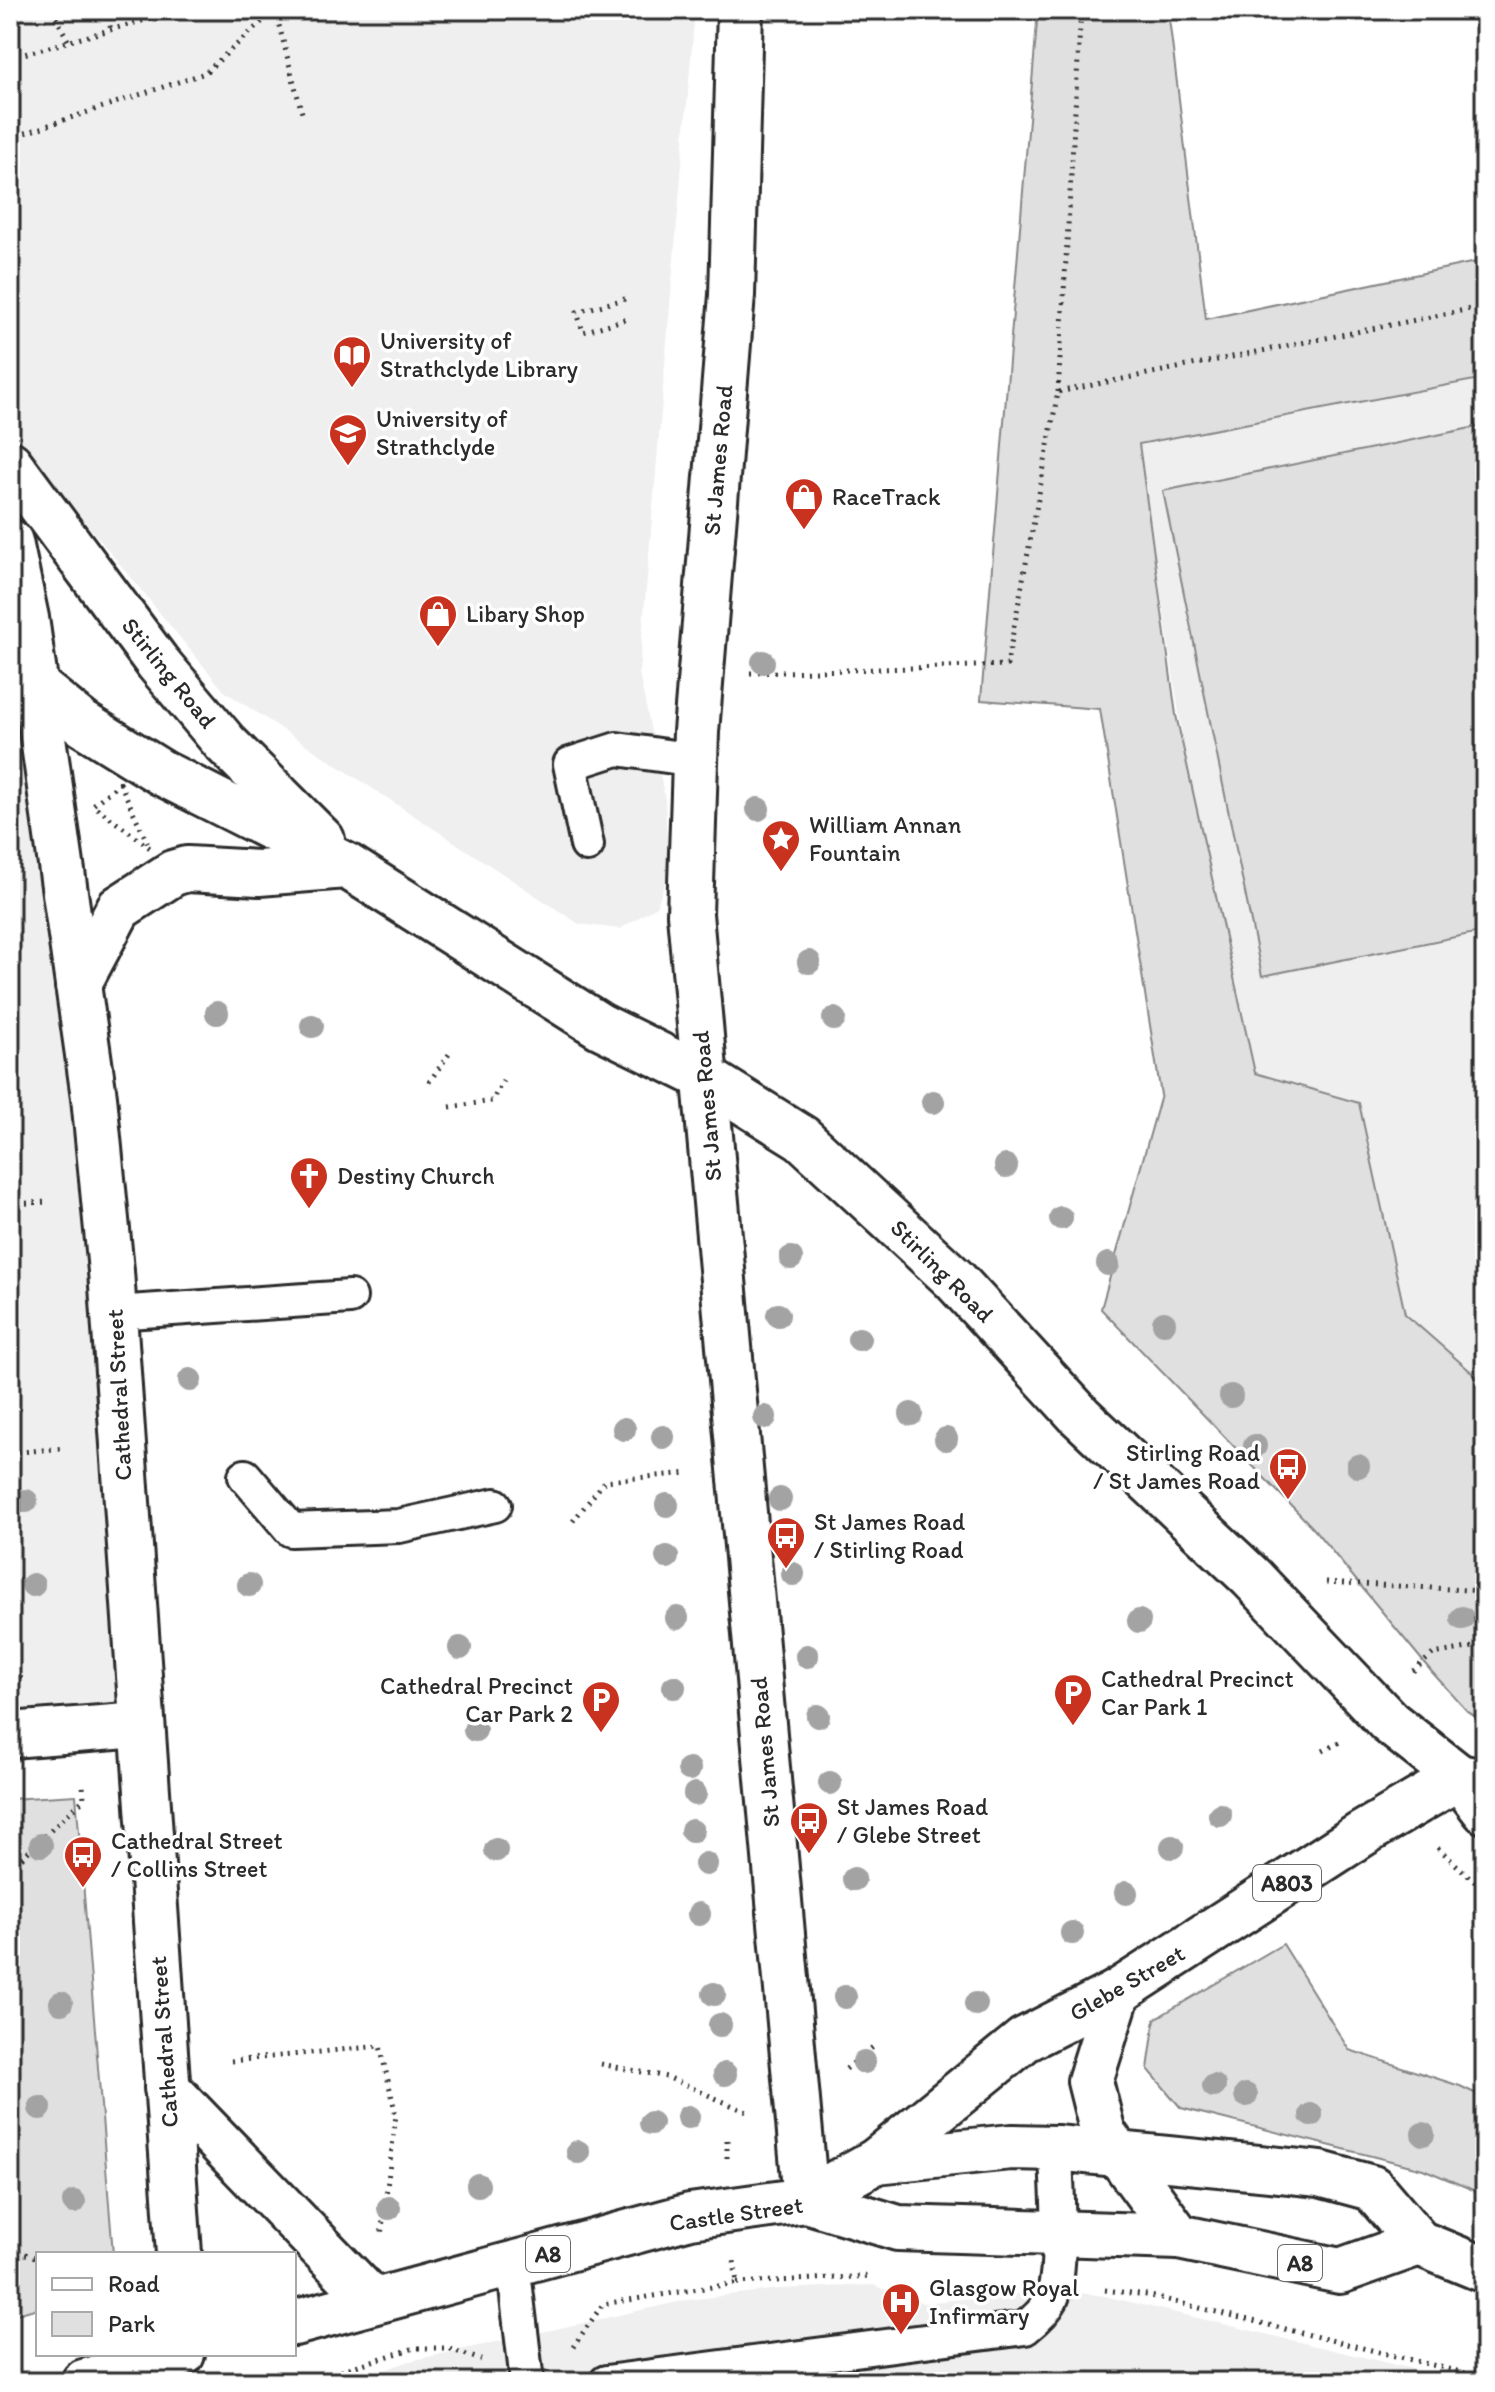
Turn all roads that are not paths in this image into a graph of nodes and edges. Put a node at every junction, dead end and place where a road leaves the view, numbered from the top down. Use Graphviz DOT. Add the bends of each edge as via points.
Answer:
graph roads {
  1 [pos="740,10"];
  2 [pos="10,464"];
  3 [pos="10,542"];
  4 [pos="36,686"];
  5 [pos="695,760"];
  6 [pos="587,845"];
  7 [pos="347,866"];
  8 [pos="78,985"];
  9 [pos="704,1077"];
  10 [pos="350,1297"];
  11 [pos="114,1313"];
  12 [pos="245,1476"];
  13 [pos="495,1505"];
  14 [pos="141,1725"];
  15 [pos="10,1735"];
  16 [pos="1472,1780"];
  17 [pos="1485,1811"];
  18 [pos="1118,1992"];
  19 [pos="167,2088"];
  20 [pos="1056,2148"];
  21 [pos="1118,2154"];
  22 [pos="876,2161"];
  23 [pos="806,2200"];
  24 [pos="1058,2231"];
  25 [pos="1179,2237"];
  26 [pos="1419,2243"];
  27 [pos="179,2252"];
  28 [pos="513,2263"];
  29 [pos="1485,2270"];
  30 [pos="373,2301"];
  31 [pos="296,2322"];
  32 [pos="174,2356"];
  33 [pos="181,2356"];
  34 [pos="84,2382"];
  35 [pos="183,2382"];
  36 [pos="527,2382"];
  37 [pos="606,2382"];
  1 -- 5 [label="main road, St James Road" via="732,295"];
  2 -- 7 [label="main road, Stirling Road" via="205,720"];
  3 -- 4 [label="main road, Cathedral Street"];
  4 -- 7 [label="main road, Stirling Road" via="83,724 162,773"];
  4 -- 8 [label="main road, Cathedral Street"];
  5 -- 6 [label="lane" via="617,749 570,764"];
  5 -- 9 [label="main road, St James Road" via="690,914"];
  7 -- 8 [label="main road" via="173,873 119,908"];
  7 -- 9 [label="main road, Stirling Road" via="600,1026"];
  8 -- 11 [label="main road, Cathedral Street"];
  9 -- 16 [label="main road, Stirling Road" via="802,1138 954,1279 1080,1416 1251,1577 1389,1722"];
  9 -- 23 [label="main road, St James Road"];
  10 -- 11 [label="lane"];
  11 -- 14 [label="main road, Cathedral Street"];
  12 -- 13 [label="lane" via="291,1530 399,1526"];
  14 -- 15 [label="main road"];
  14 -- 19 [label="main road, Cathedral Street"];
  16 -- 17 [label="main road, Stirling Road"];
  16 -- 18 [label="main road, Glebe Street / A803" via="1362,1834"];
  18 -- 21 [label="main road" via="1090,2081 1103,2133"];
  18 -- 22 [label="main road, Glebe Street / A803" via="1024,2040"];
  19 -- 27 [label="main road, Cathedral Street"];
  19 -- 30 [label="main road"];
  20 -- 21 [label="main road"];
  20 -- 22 [label="main road" via="1011,2147"];
  20 -- 24 [label="lane"];
  21 -- 25 [label="main road"];
  21 -- 26 [label="main road" via="1320,2174 1372,2188"];
  22 -- 23 [label="main road, Glebe Street / A803"];
  23 -- 24 [label="main road, Castle Street / A8" via="898,2228"];
  23 -- 28 [label="main road, Castle Street / A8" via="690,2216"];
  24 -- 25 [label="main road, Castle Street / A8"];
  24 -- 37 [label="lane" via="1050,2303 1025,2328"];
  25 -- 26 [label="main road, Castle Street / A8" via="1340,2271"];
  26 -- 29 [label="main road"];
  28 -- 30 [label="main road, Castle Street / A8"];
  28 -- 36 [label="lane"];
  30 -- 31 [label="main road, Castle Street / A8"];
  32 -- 34 [label="main road"];
  33 -- 35 [label="lane"];
}
